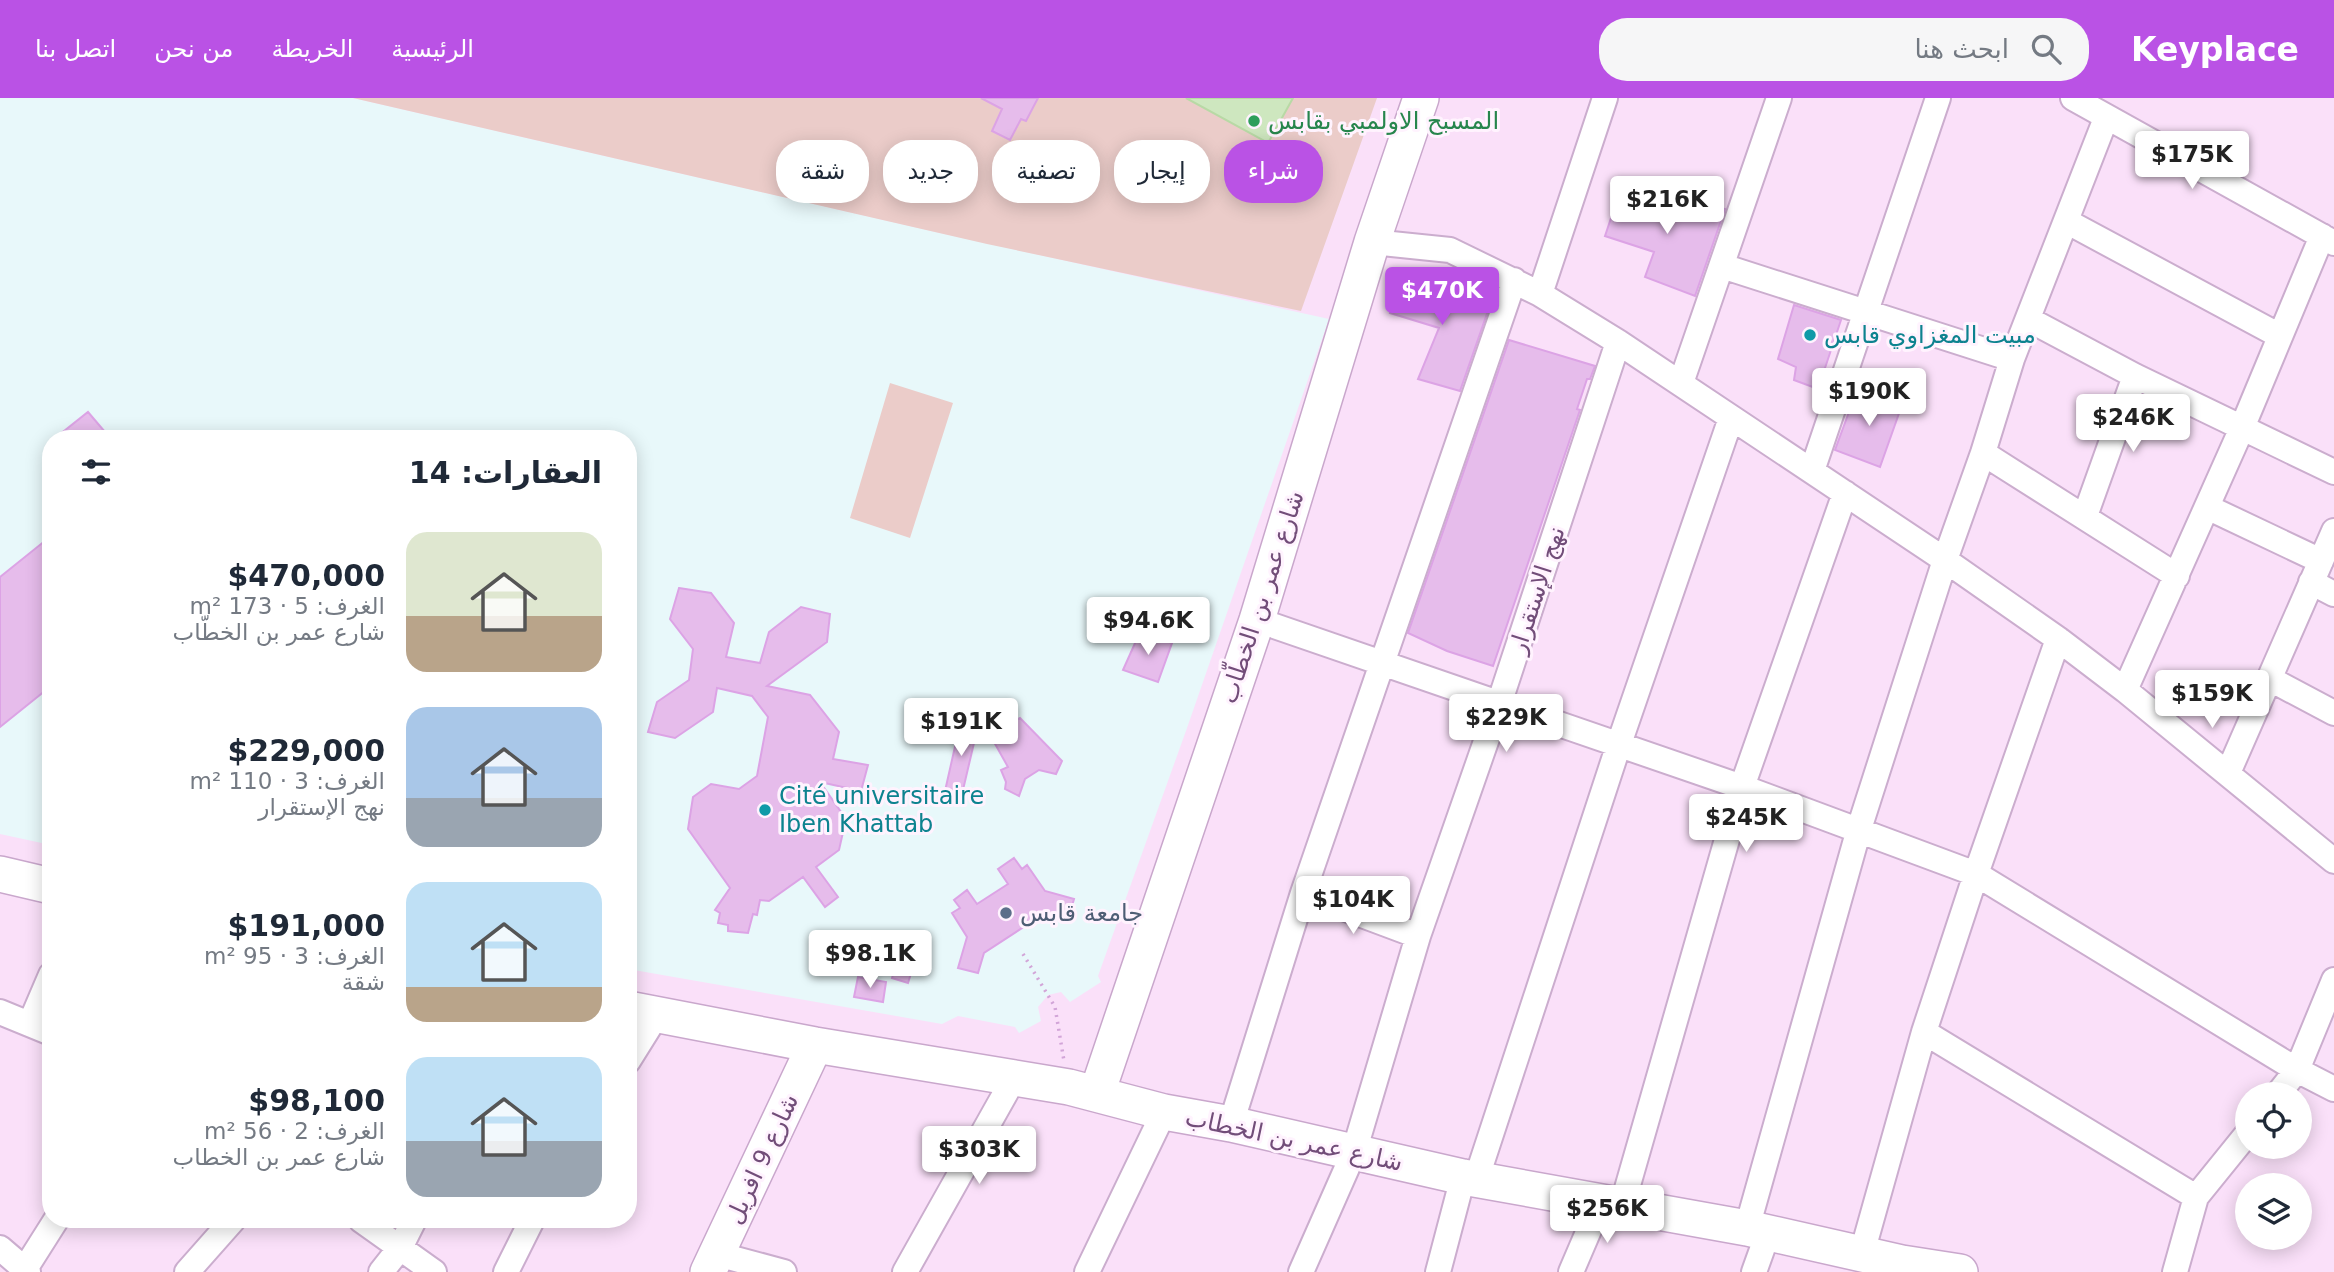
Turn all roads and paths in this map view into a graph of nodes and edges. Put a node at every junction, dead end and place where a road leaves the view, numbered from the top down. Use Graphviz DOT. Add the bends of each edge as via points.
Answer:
graph roads {
  1 [pos="1421,98"];
  2 [pos="1605,98"];
  3 [pos="1779,98"];
  4 [pos="1938,98"];
  5 [pos="2073,98"];
  6 [pos="2106,118"];
  7 [pos="2066,221"];
  8 [pos="2328,240"];
  9 [pos="1372,242"];
  10 [pos="1722,266"];
  11 [pos="1514,280"];
  12 [pos="1540,294"];
  13 [pos="1865,311"];
  14 [pos="2028,318"];
  15 [pos="2280,336"];
  16 [pos="1618,342"];
  17 [pos="2012,359"];
  18 [pos="2135,376"];
  19 [pos="1681,383"];
  20 [pos="1731,418"];
  21 [pos="2242,428"];
  22 [pos="1983,453"];
  23 [pos="1812,471"];
  24 [pos="2334,472"];
  25 [pos="1845,493"];
  26 [pos="2207,507"];
  27 [pos="2085,516"];
  28 [pos="2334,531"];
  29 [pos="1945,560"];
  30 [pos="2316,571"];
  31 [pos="2177,576"];
  32 [pos="2334,594"];
  33 [pos="1257,620"];
  34 [pos="2058,639"];
  35 [pos="1381,663"];
  36 [pos="2270,679"];
  37 [pos="2125,690"];
  38 [pos="1499,704"];
  39 [pos="2334,713"];
  40 [pos="1619,744"];
  41 [pos="2228,773"];
  42 [pos="1742,787"];
  43 [pos="1858,829"];
  44 [pos="2334,860"];
  45 [pos="0,874"];
  46 [pos="1976,874"];
  47 [pos="42,884"];
  48 [pos="1303,893"];
  49 [pos="1418,936"];
  50 [pos="1023,954"];
  51 [pos="2334,980"];
  52 [pos="643,1011"];
  53 [pos="0,1012"];
  54 [pos="40,1029"];
  55 [pos="637,1031"];
  56 [pos="1924,1032"];
  57 [pos="815,1045"];
  58 [pos="2297,1070"];
  59 [pos="1014,1078"];
  60 [pos="2288,1082"];
  61 [pos="2334,1089"];
  62 [pos="1083,1090"];
  63 [pos="1164,1112"];
  64 [pos="1231,1125"];
  65 [pos="2235,1148"];
  66 [pos="1354,1152"];
  67 [pos="1470,1179"];
  68 [pos="2196,1197"];
  69 [pos="1611,1204"];
  70 [pos="51,1228"];
  71 [pos="226,1228"];
  72 [pos="372,1228"];
  73 [pos="410,1228"];
  74 [pos="528,1228"];
  75 [pos="1758,1231"];
  76 [pos="0,1248"];
  77 [pos="400,1248"];
  78 [pos="1862,1253"];
  79 [pos="713,1263"];
  80 [pos="1900,1268"];
  81 [pos="27,1271"];
  82 [pos="187,1272"];
  83 [pos="381,1272"];
  84 [pos="434,1272"];
  85 [pos="506,1272"];
  86 [pos="784,1272"];
  87 [pos="905,1272"];
  88 [pos="1087,1272"];
  89 [pos="1301,1272"];
  90 [pos="1438,1272"];
  91 [pos="1571,1272"];
  92 [pos="1754,1272"];
  93 [pos="1960,1272"];
  94 [pos="2175,1272"];
  1 -- 9 [label="street, شارع عمر بن الخطّاب"];
  2 -- 12 [label="street"];
  3 -- 10 [label="street"];
  4 -- 13 [label="street"];
  5 -- 6 [label="street"];
  6 -- 7 [label="street"];
  6 -- 8 [label="street"];
  7 -- 14 [label="street"];
  7 -- 15 [label="street"];
  8 -- 15 [label="street"];
  9 -- 11 [label="street" via="1450,250"];
  9 -- 33 [label="street, شارع عمر بن الخطّاب"];
  10 -- 13 [label="street"];
  10 -- 19 [label="street"];
  11 -- 12 [label="street"];
  11 -- 35 [label="street"];
  12 -- 16 [label="street"];
  13 -- 17 [label="street"];
  13 -- 23 [label="street"];
  14 -- 17 [label="street"];
  14 -- 18 [label="street"];
  15 -- 21 [label="street"];
  16 -- 19 [label="street"];
  16 -- 38 [label="street, نهج الإستقرار"];
  17 -- 22 [label="street"];
  18 -- 21 [label="street"];
  18 -- 27 [label="street"];
  19 -- 20 [label="street"];
  20 -- 23 [label="street"];
  20 -- 40 [label="street"];
  21 -- 24 [label="street"];
  21 -- 26 [label="street"];
  22 -- 27 [label="street"];
  22 -- 29 [label="street"];
  23 -- 25 [label="street"];
  25 -- 29 [label="street"];
  25 -- 42 [label="street"];
  26 -- 30 [label="street"];
  26 -- 31 [label="street"];
  27 -- 31 [label="street"];
  28 -- 30 [label="street"];
  29 -- 34 [label="street"];
  29 -- 43 [label="street"];
  30 -- 32 [label="street"];
  30 -- 36 [label="street"];
  31 -- 37 [label="street"];
  33 -- 35 [label="street"];
  33 -- 62 [label="street, شارع عمر بن الخطّاب"];
  34 -- 37 [label="street"];
  34 -- 46 [label="street"];
  35 -- 38 [label="street"];
  35 -- 48 [label="street"];
  36 -- 39 [label="street"];
  36 -- 41 [label="street"];
  37 -- 41 [label="street"];
  38 -- 40 [label="street"];
  38 -- 49 [label="street, نهج الإستقرار"];
  40 -- 42 [label="street"];
  40 -- 67 [label="street"];
  41 -- 44 [label="street"];
  42 -- 43 [label="street"];
  42 -- 69 [label="street"];
  43 -- 46 [label="street"];
  43 -- 75 [label="street"];
  45 -- 47 [label="street"];
  46 -- 56 [label="street"];
  46 -- 58 [label="street"];
  48 -- 49 [label="street"];
  48 -- 64 [label="street"];
  49 -- 66 [label="street, نهج الإستقرار"];
  50 -- 62 [label="path" via="1055,1007"];
  51 -- 58 [label="street"];
  52 -- 55 [label="street"];
  52 -- 57 [label="street, شارع عمر بن الخطاب"];
  53 -- 54 [label="street"];
  56 -- 68 [label="street"];
  56 -- 78 [label="street"];
  57 -- 59 [label="street, شارع عمر بن الخطاب"];
  57 -- 79 [label="street, شارع 9 افريل"];
  58 -- 60 [label="street"];
  58 -- 61 [label="street"];
  59 -- 62 [label="street, شارع عمر بن الخطاب"];
  59 -- 87 [label="street"];
  62 -- 63 [label="street, شارع عمر بن الخطاب"];
  63 -- 64 [label="street, شارع عمر بن الخطاب"];
  63 -- 88 [label="street"];
  64 -- 66 [label="street, شارع عمر بن الخطاب"];
  65 -- 68 [label="street"];
  66 -- 67 [label="street, شارع عمر بن الخطاب"];
  66 -- 89 [label="street, نهج الإستقرار"];
  67 -- 69 [label="street, شارع عمر بن الخطاب"];
  67 -- 90 [label="street"];
  68 -- 94 [label="street"];
  69 -- 75 [label="street, شارع عمر بن الخطاب"];
  69 -- 91 [label="street"];
  70 -- 81 [label="street"];
  71 -- 82 [label="street"];
  72 -- 77 [label="street"];
  73 -- 77 [label="street"];
  74 -- 85 [label="street"];
  75 -- 78 [label="street, شارع عمر بن الخطاب"];
  75 -- 92 [label="street"];
  76 -- 81 [label="street"];
  77 -- 83 [label="street"];
  77 -- 84 [label="street"];
  78 -- 80 [label="street, شارع عمر بن الخطاب"];
  79 -- 86 [label="street"];
  80 -- 93 [label="street, شارع عمر بن الخطاب"];
}
